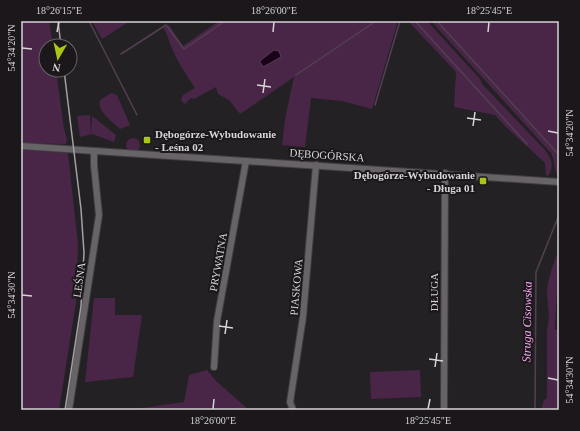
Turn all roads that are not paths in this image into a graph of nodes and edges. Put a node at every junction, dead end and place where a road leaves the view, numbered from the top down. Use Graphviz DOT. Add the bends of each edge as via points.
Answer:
graph roads {
  1 [pos="21,146"];
  2 [pos="94,152"];
  3 [pos="246,160"];
  4 [pos="316,165"];
  5 [pos="445,173"];
  6 [pos="559,182"];
  7 [pos="214,366"];
  8 [pos="69,410"];
  9 [pos="293,410"];
  10 [pos="444,410"];
  1 -- 2 [label="street, DĘBOGÓRSKA"];
  2 -- 3 [label="street, DĘBOGÓRSKA"];
  2 -- 8 [label="street, LEŚNA" via="99,215"];
  3 -- 4 [label="street, DĘBOGÓRSKA"];
  3 -- 7 [label="street, PRYWATNA" via="217,321"];
  4 -- 5 [label="street, DĘBOGÓRSKA"];
  4 -- 9 [label="street, PIASKOWA" via="303,317 290,402"];
  5 -- 6 [label="street, DĘBOGÓRSKA"];
  5 -- 10 [label="street, DŁUGA"];
}
